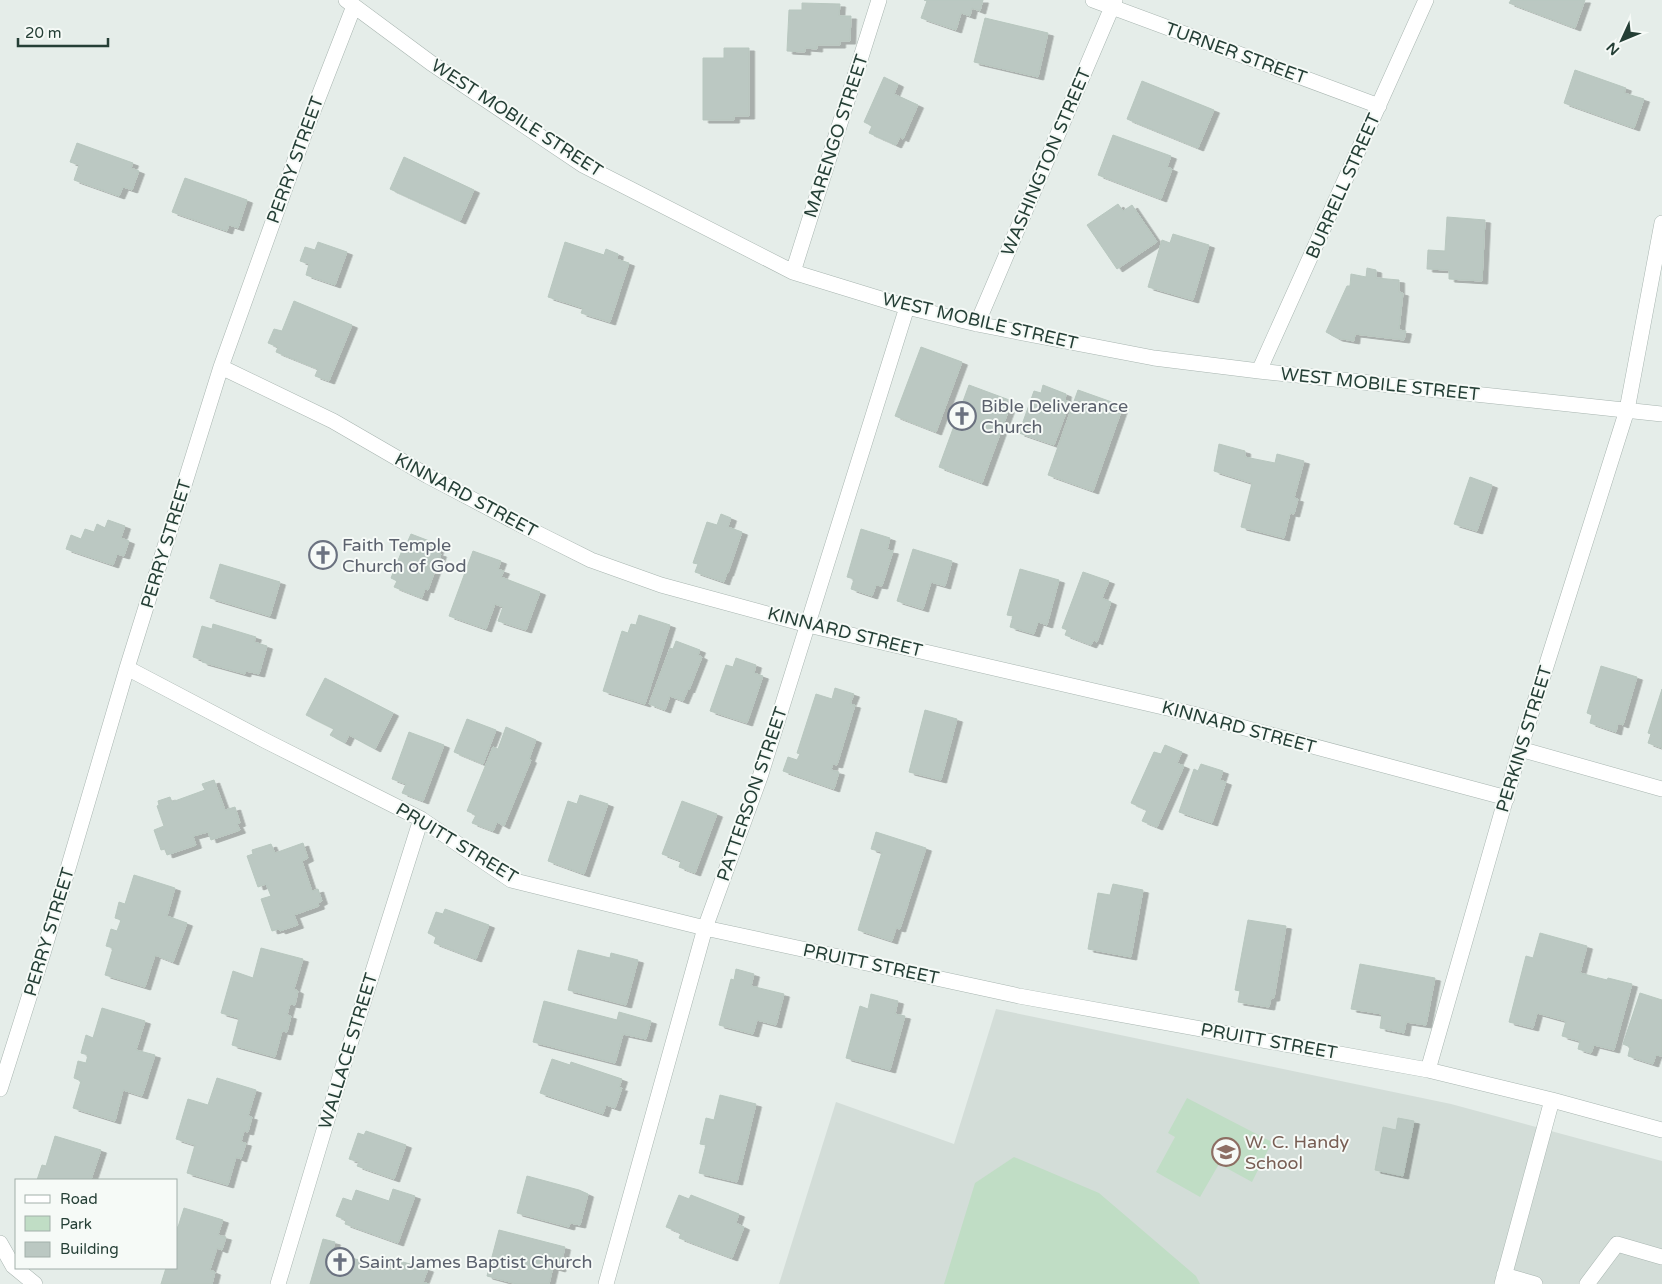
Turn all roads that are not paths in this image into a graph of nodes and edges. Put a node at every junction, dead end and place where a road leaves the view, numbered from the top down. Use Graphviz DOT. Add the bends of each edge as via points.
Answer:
graph roads {
  1 [pos="879,0"];
  2 [pos="1093,0"];
  3 [pos="1426,0"];
  4 [pos="350,3"];
  5 [pos="1114,4"];
  6 [pos="1379,106"];
  7 [pos="1662,223"];
  8 [pos="793,272"];
  9 [pos="907,307"];
  10 [pos="977,324"];
  11 [pos="221,367"];
  12 [pos="1259,371"];
  13 [pos="1628,410"];
  14 [pos="1662,414"];
  15 [pos="808,625"];
  16 [pos="128,668"];
  17 [pos="1520,749"];
  18 [pos="1662,789"];
  19 [pos="1507,798"];
  20 [pos="421,818"];
  21 [pos="705,928"];
  22 [pos="1428,1070"];
  23 [pos="0,1089"];
  24 [pos="1552,1100"];
  25 [pos="1662,1130"];
  26 [pos="0,1243"];
  27 [pos="1662,1256"];
  28 [pos="15,1268"];
  29 [pos="17,1269"];
  30 [pos="1503,1280"];
  31 [pos="35,1284"];
  32 [pos="278,1284"];
  33 [pos="606,1284"];
  34 [pos="1535,1284"];
  35 [pos="1587,1284"];
  1 -- 8 [label="street, MARENGO STREET"];
  2 -- 5 [label="street, TURNER STREET"];
  3 -- 6 [label="street, BURRELL STREET"];
  4 -- 8 [label="street, WEST MOBILE STREET" via="431,63 583,165"];
  4 -- 11 [label="street, PERRY STREET"];
  5 -- 6 [label="street, TURNER STREET"];
  5 -- 10 [label="street, WASHINGTON STREET"];
  6 -- 12 [label="street, BURRELL STREET"];
  7 -- 13 [label="street, PERKINS STREET"];
  8 -- 9 [label="street, WEST MOBILE STREET"];
  9 -- 10 [label="street, WEST MOBILE STREET"];
  9 -- 15 [label="street, PATTERSON STREET"];
  10 -- 12 [label="street, WEST MOBILE STREET" via="1154,358"];
  11 -- 15 [label="street, KINNARD STREET" via="333,422 591,560 661,584"];
  11 -- 16 [label="street, PERRY STREET"];
  12 -- 13 [label="street, WEST MOBILE STREET"];
  13 -- 14 [label="street, WEST MOBILE STREET"];
  13 -- 17 [label="street, PERKINS STREET"];
  15 -- 19 [label="street, KINNARD STREET" via="1189,713"];
  15 -- 21 [label="street, PATTERSON STREET" via="760,777"];
  16 -- 20 [label="street, PRUITT STREET"];
  16 -- 23 [label="street, PERRY STREET"];
  17 -- 18 [label="street"];
  17 -- 19 [label="street, PERKINS STREET"];
  19 -- 22 [label="street, PERKINS STREET"];
  20 -- 21 [label="street, PRUITT STREET" via="511,880"];
  20 -- 32 [label="street, WALLACE STREET"];
  21 -- 22 [label="street, PRUITT STREET" via="1019,996"];
  21 -- 33 [label="street, PATTERSON STREET"];
  22 -- 24 [label="street, PRUITT STREET"];
  24 -- 25 [label="street, PRUITT STREET"];
  24 -- 30 [label="street"];
  26 -- 28 [label="street"];
  27 -- 35 [label="street" via="1617,1244"];
  29 -- 31 [label="street"];
  30 -- 34 [label="street"];
}
